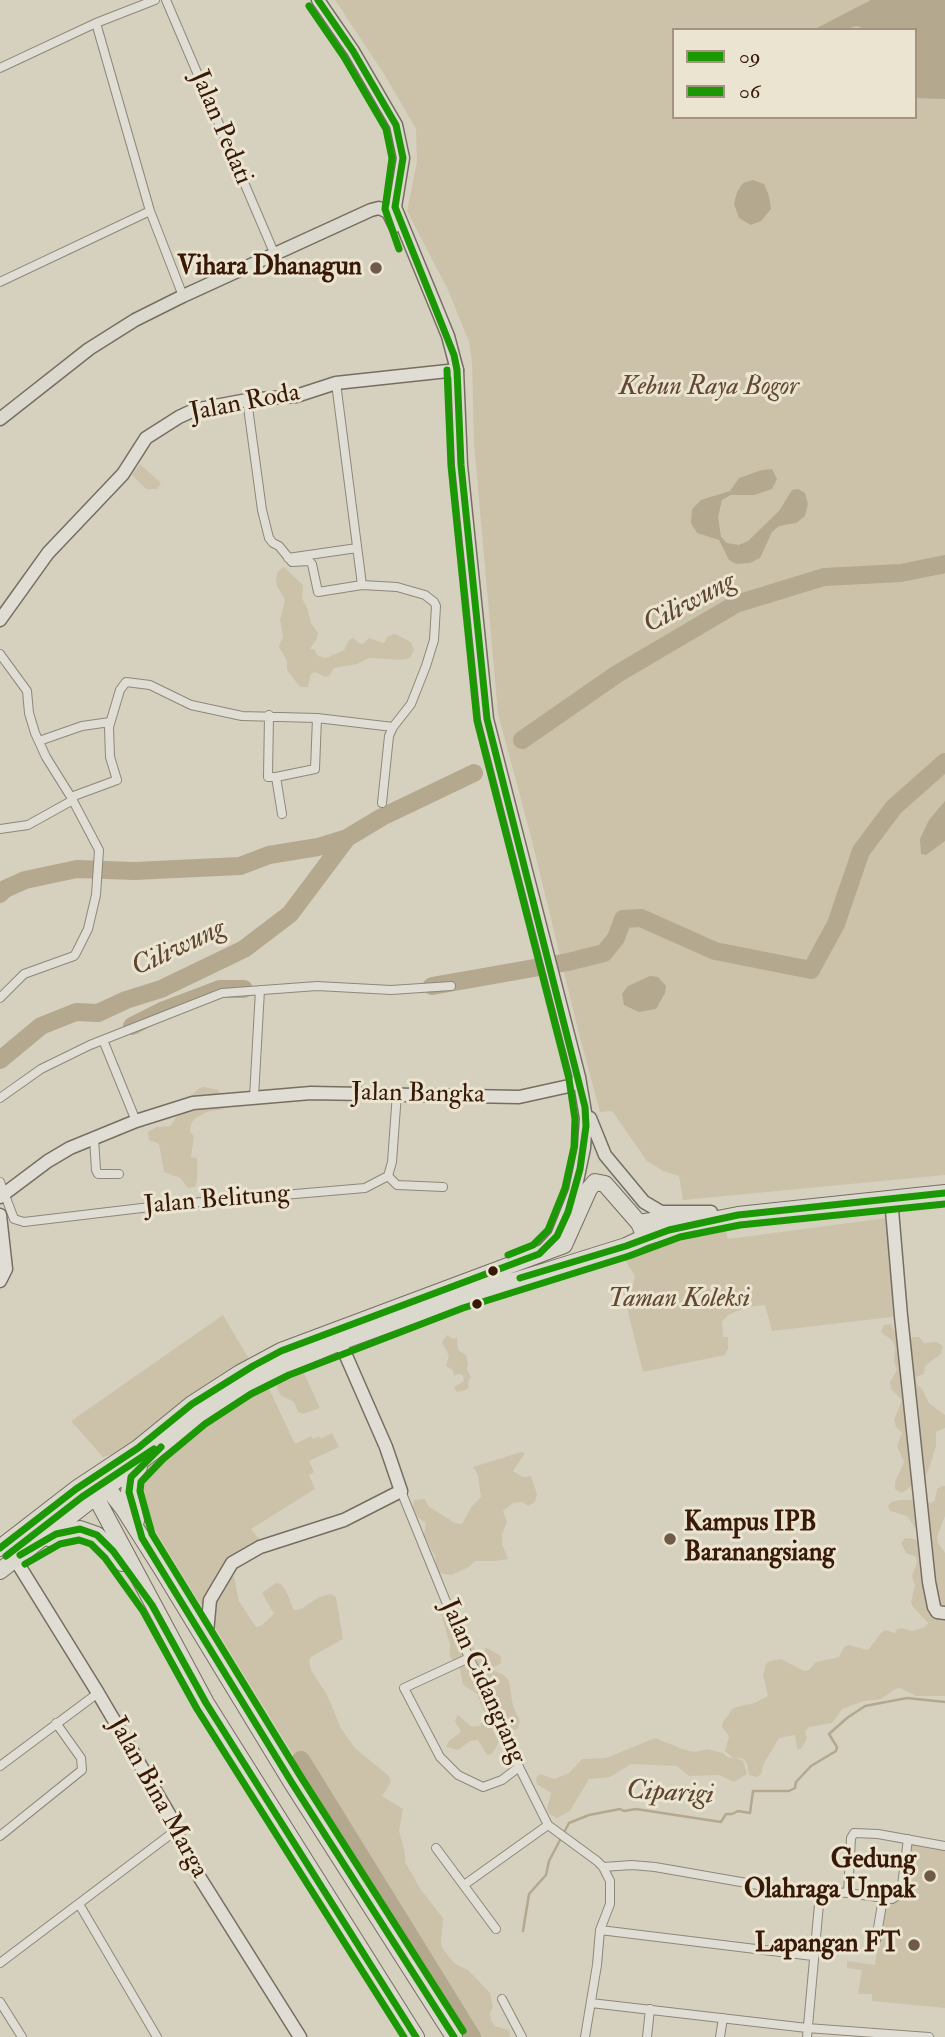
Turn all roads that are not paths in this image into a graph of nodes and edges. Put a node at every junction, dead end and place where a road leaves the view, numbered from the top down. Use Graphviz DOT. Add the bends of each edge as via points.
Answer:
graph roads {
  1 [pos="155,0"];
  2 [pos="166,0"];
  3 [pos="318,0"];
  4 [pos="96,23"];
  5 [pos="0,68"];
  6 [pos="150,211"];
  7 [pos="409,245"];
  8 [pos="275,255"];
  9 [pos="0,282"];
  10 [pos="183,296"];
  11 [pos="457,370"];
  12 [pos="336,383"];
  13 [pos="247,400"];
  14 [pos="0,419"];
  15 [pos="357,548"];
  16 [pos="288,558"];
  17 [pos="362,585"];
  18 [pos="0,620"];
  19 [pos="0,654"];
  20 [pos="269,715"];
  21 [pos="317,718"];
  22 [pos="110,722"];
  23 [pos="393,727"];
  24 [pos="39,741"];
  25 [pos="276,777"];
  26 [pos="72,799"];
  27 [pos="382,803"];
  28 [pos="282,814"];
  29 [pos="0,829"];
  30 [pos="451,986"];
  31 [pos="260,990"];
  32 [pos="0,998"];
  33 [pos="103,1040"];
  34 [pos="579,1079"];
  35 [pos="397,1093"];
  36 [pos="254,1097"];
  37 [pos="0,1098"];
  38 [pos="136,1121"];
  39 [pos="94,1138"];
  40 [pos="119,1174"];
  41 [pos="388,1176"];
  42 [pos="945,1185"];
  43 [pos="443,1187"];
  44 [pos="2,1191"];
  45 [pos="945,1194"];
  46 [pos="891,1198"];
  47 [pos="710,1212"];
  48 [pos="0,1215"];
  49 [pos="738,1215"];
  50 [pos="642,1230"];
  51 [pos="539,1254"];
  52 [pos="0,1281"];
  53 [pos="340,1342"];
  54 [pos="243,1379"];
  55 [pos="156,1451"];
  56 [pos="97,1485"];
  57 [pos="401,1491"];
  58 [pos="142,1538"];
  59 [pos="0,1548"];
  60 [pos="29,1548"];
  61 [pos="15,1559"];
  62 [pos="0,1571"];
  63 [pos="152,1605"];
  64 [pos="941,1613"];
  65 [pos="206,1643"];
  66 [pos="469,1658"];
  67 [pos="98,1693"];
  68 [pos="55,1723"];
  69 [pos="0,1766"];
  70 [pos="519,1767"];
  71 [pos="548,1825"];
  72 [pos="175,1831"];
  73 [pos="0,1836"];
  74 [pos="908,1839"];
  75 [pos="945,1846"];
  76 [pos="436,1848"];
  77 [pos="603,1867"];
  78 [pos="464,1885"];
  79 [pos="820,1893"];
  80 [pos="848,1893"];
  81 [pos="883,1898"];
  82 [pos="79,1904"];
  83 [pos="496,1929"];
  84 [pos="600,1930"];
  85 [pos="876,1940"];
  86 [pos="813,1956"];
  87 [pos="0,1963"];
  88 [pos="502,1999"];
  89 [pos="0,2002"];
  90 [pos="592,2003"];
  91 [pos="650,2009"];
  92 [pos="723,2018"];
  93 [pos="807,2033"];
  94 [pos="22,2037"];
  95 [pos="157,2037"];
  96 [pos="300,2037"];
  97 [pos="416,2037"];
  98 [pos="454,2037"];
  99 [pos="522,2037"];
  100 [pos="585,2037"];
  101 [pos="647,2037"];
  102 [pos="720,2037"];
  103 [pos="929,2037"];
  1 -- 4 [label="street"];
  2 -- 8 [label="street, Jalan Pedati"];
  3 -- 7 [label="main road" via="354,51 396,125 403,158 396,207"];
  4 -- 5 [label="street"];
  4 -- 6 [label="street"];
  6 -- 9 [label="street"];
  6 -- 10 [label="street"];
  7 -- 8 [label="main road" via="388,212 379,208"];
  7 -- 11 [label="main road" via="448,335"];
  8 -- 10 [label="main road"];
  10 -- 14 [label="main road" via="89,349"];
  11 -- 12 [label="street, Jalan Roda"];
  11 -- 34 [label="main road" via="461,465 487,719"];
  12 -- 13 [label="street, Jalan Roda" via="296,396"];
  12 -- 15 [label="street"];
  13 -- 16 [label="street" via="269,538"];
  13 -- 18 [label="street, Jalan Roda" via="179,416 146,438 123,474 48,553"];
  15 -- 16 [label="street"];
  15 -- 17 [label="street"];
  16 -- 17 [label="street" via="312,564 318,592"];
  17 -- 23 [label="street" via="414,591 436,606 434,640 426,666 411,704"];
  19 -- 24 [label="street" via="27,691"];
  20 -- 21 [label="street"];
  20 -- 22 [label="street" via="242,716 191,705 150,685 132,682 123,683"];
  20 -- 25 [label="street" via="268,777"];
  21 -- 23 [label="street"];
  21 -- 25 [label="street" via="315,769"];
  22 -- 24 [label="street"];
  22 -- 26 [label="street" via="109,746 117,780"];
  23 -- 27 [label="street"];
  24 -- 26 [label="street"];
  25 -- 28 [label="street"];
  26 -- 29 [label="street" via="28,825"];
  26 -- 32 [label="street" via="99,846 98,881 88,929 74,956 24,974"];
  30 -- 31 [label="street"];
  31 -- 33 [label="street" via="222,993"];
  31 -- 36 [label="street"];
  33 -- 37 [label="street" via="41,1069"];
  33 -- 38 [label="street"];
  34 -- 35 [label="street, Jalan Bangka" via="569,1086 519,1097"];
  34 -- 47 [label="main road" via="606,1155 643,1202 661,1212"];
  34 -- 51 [label="main road" via="586,1126 578,1180 557,1236"];
  35 -- 36 [label="street, Jalan Bangka"];
  35 -- 41 [label="street"];
  36 -- 38 [label="street, Jalan Bangka" via="193,1103"];
  38 -- 39 [label="street, Jalan Bangka"];
  39 -- 40 [label="street" via="98,1174"];
  39 -- 44 [label="street, Jalan Bangka" via="57,1155"];
  41 -- 43 [label="street" via="397,1185"];
  41 -- 44 [label="street, Jalan Belitung" via="365,1188 24,1223 14,1219"];
  42 -- 47 [label="highway"];
  45 -- 46 [label="highway"];
  46 -- 49 [label="highway"];
  46 -- 64 [label="street" via="929,1585 934,1607"];
  47 -- 49 [label="highway"];
  47 -- 50 [label="highway"];
  48 -- 52 [label="street" via="6,1269"];
  49 -- 50 [label="highway"];
  50 -- 51 [label="highway" via="605,1184 595,1182 564,1245"];
  50 -- 53 [label="highway" via="626,1246 460,1298"];
  51 -- 54 [label="highway" via="281,1351"];
  53 -- 54 [label="highway"];
  53 -- 57 [label="street, Jalan Cidangiang"];
  54 -- 55 [label="highway"];
  54 -- 56 [label="highway" via="192,1404"];
  55 -- 56 [label="highway"];
  55 -- 58 [label="highway" via="131,1477 128,1492"];
  56 -- 58 [label="highway"];
  56 -- 59 [label="highway"];
  56 -- 60 [label="highway"];
  56 -- 63 [label="highway"];
  57 -- 65 [label="street" via="344,1520 260,1547 232,1563 210,1600"];
  57 -- 66 [label="street, Jalan Cidangiang"];
  58 -- 65 [label="highway"];
  60 -- 61 [label="highway"];
  60 -- 63 [label="highway" via="67,1531 80,1529 97,1535"];
  61 -- 62 [label="highway"];
  61 -- 67 [label="street, Jalan Bina Marga"];
  63 -- 97 [label="highway" via="206,1703"];
  65 -- 98 [label="highway"];
  66 -- 70 [label="street, Jalan Cidangiang"];
  66 -- 70 [label="street" via="404,1688 440,1756 458,1774 483,1787"];
  67 -- 68 [label="street"];
  67 -- 72 [label="street, Jalan Bina Marga"];
  68 -- 69 [label="street"];
  68 -- 73 [label="street" via="81,1758 82,1770"];
  70 -- 71 [label="street, Jalan Cidangiang"];
  71 -- 77 [label="street, Jalan Cidangiang"];
  71 -- 78 [label="street"];
  72 -- 82 [label="street"];
  72 -- 96 [label="street, Jalan Bina Marga"];
  74 -- 75 [label="street"];
  74 -- 80 [label="street" via="853,1834"];
  74 -- 81 [label="street" via="901,1894"];
  76 -- 78 [label="street"];
  77 -- 79 [label="street" via="655,1867"];
  77 -- 84 [label="street" via="611,1898"];
  78 -- 83 [label="street"];
  79 -- 80 [label="street"];
  79 -- 86 [label="street"];
  80 -- 81 [label="street"];
  81 -- 85 [label="street"];
  82 -- 87 [label="street"];
  82 -- 95 [label="street"];
  84 -- 86 [label="street"];
  84 -- 90 [label="street"];
  86 -- 93 [label="street"];
  88 -- 99 [label="street"];
  89 -- 94 [label="street"];
  90 -- 91 [label="street"];
  90 -- 100 [label="street"];
  91 -- 92 [label="street"];
  91 -- 101 [label="street"];
  92 -- 93 [label="street"];
  92 -- 102 [label="street"];
  93 -- 103 [label="street"];
}
